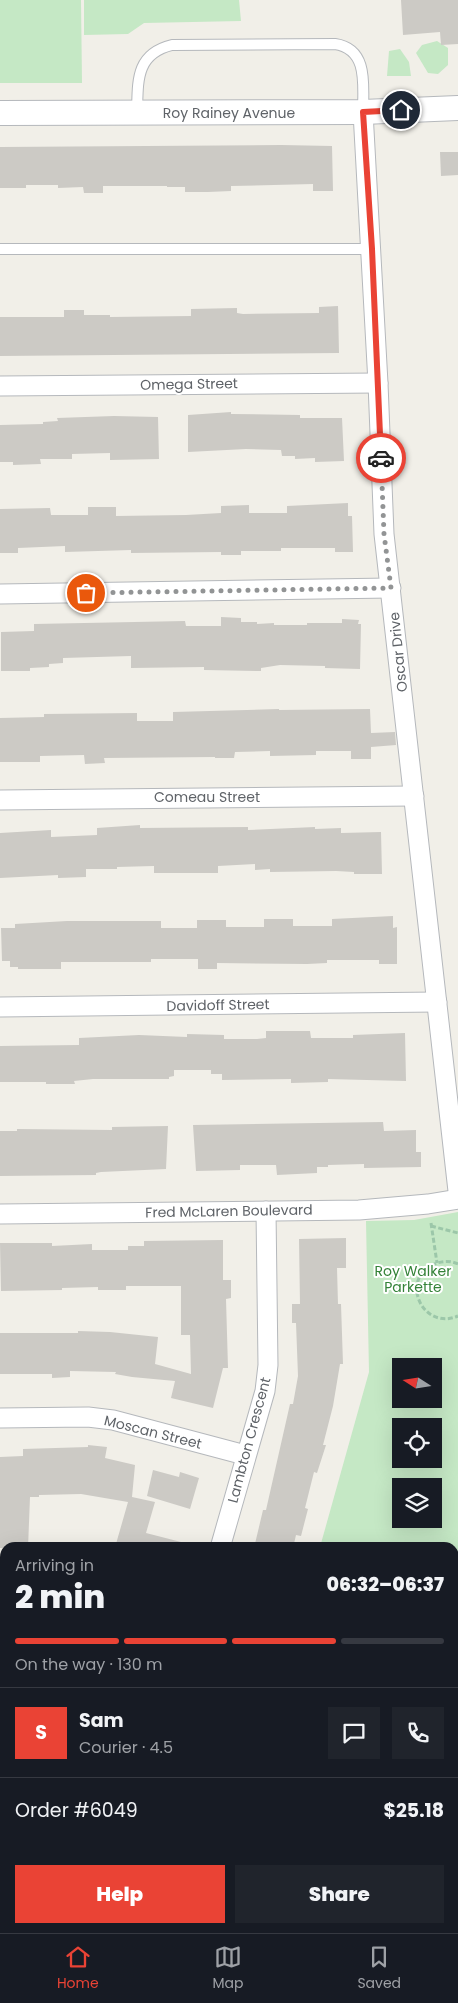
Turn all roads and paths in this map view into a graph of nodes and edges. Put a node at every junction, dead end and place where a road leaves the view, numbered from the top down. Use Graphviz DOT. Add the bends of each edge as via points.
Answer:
graph roads {
  1 [pos="458,108"];
  2 [pos="363,112"];
  3 [pos="0,113"];
  4 [pos="137,113"];
  5 [pos="0,249"];
  6 [pos="372,249"];
  7 [pos="378,383"];
  8 [pos="0,386"];
  9 [pos="391,588"];
  10 [pos="0,594"];
  11 [pos="414,796"];
  12 [pos="0,800"];
  13 [pos="437,1002"];
  14 [pos="0,1007"];
  15 [pos="458,1191"];
  16 [pos="458,1199"];
  17 [pos="266,1211"];
  18 [pos="0,1214"];
  19 [pos="430,1220"];
  20 [pos="431,1226"];
  21 [pos="458,1233"];
  22 [pos="437,1262"];
  23 [pos="458,1264"];
  24 [pos="458,1316"];
  25 [pos="0,1418"];
  26 [pos="245,1455"];
  27 [pos="222,1542"];
  1 -- 2 [label="street, Roy Rainey Avenue"];
  2 -- 4 [label="street, Roy Rainey Avenue"];
  2 -- 4 [label="lane" via="363,73 359,61 346,46 325,44 172,45 159,48 140,70"];
  2 -- 6 [label="street, Oscar Drive"];
  3 -- 4 [label="street, Roy Rainey Avenue"];
  5 -- 6 [label="lane"];
  6 -- 7 [label="street, Oscar Drive"];
  7 -- 8 [label="street, Omega Street"];
  7 -- 9 [label="street, Oscar Drive" via="384,534"];
  9 -- 10 [label="street"];
  9 -- 11 [label="street, Oscar Drive"];
  11 -- 12 [label="street, Comeau Street"];
  11 -- 13 [label="street, Oscar Drive"];
  13 -- 14 [label="street, Davidoff Street"];
  13 -- 15 [label="street, Oscar Drive"];
  16 -- 17 [label="street, Fred McLaren Boulevard" via="390,1208"];
  17 -- 18 [label="street, Fred McLaren Boulevard"];
  17 -- 26 [label="street, Lambton Crescent" via="268,1366 265,1391"];
  19 -- 20 [label="path"];
  20 -- 21 [label="path"];
  20 -- 22 [label="path"];
  22 -- 23 [label="path"];
  22 -- 24 [label="path" via="421,1274 417,1288 419,1303 433,1316 442,1319"];
  25 -- 26 [label="street, Moscan Street" via="88,1417 113,1420"];
  26 -- 27 [label="street, Lambton Crescent"];
}
